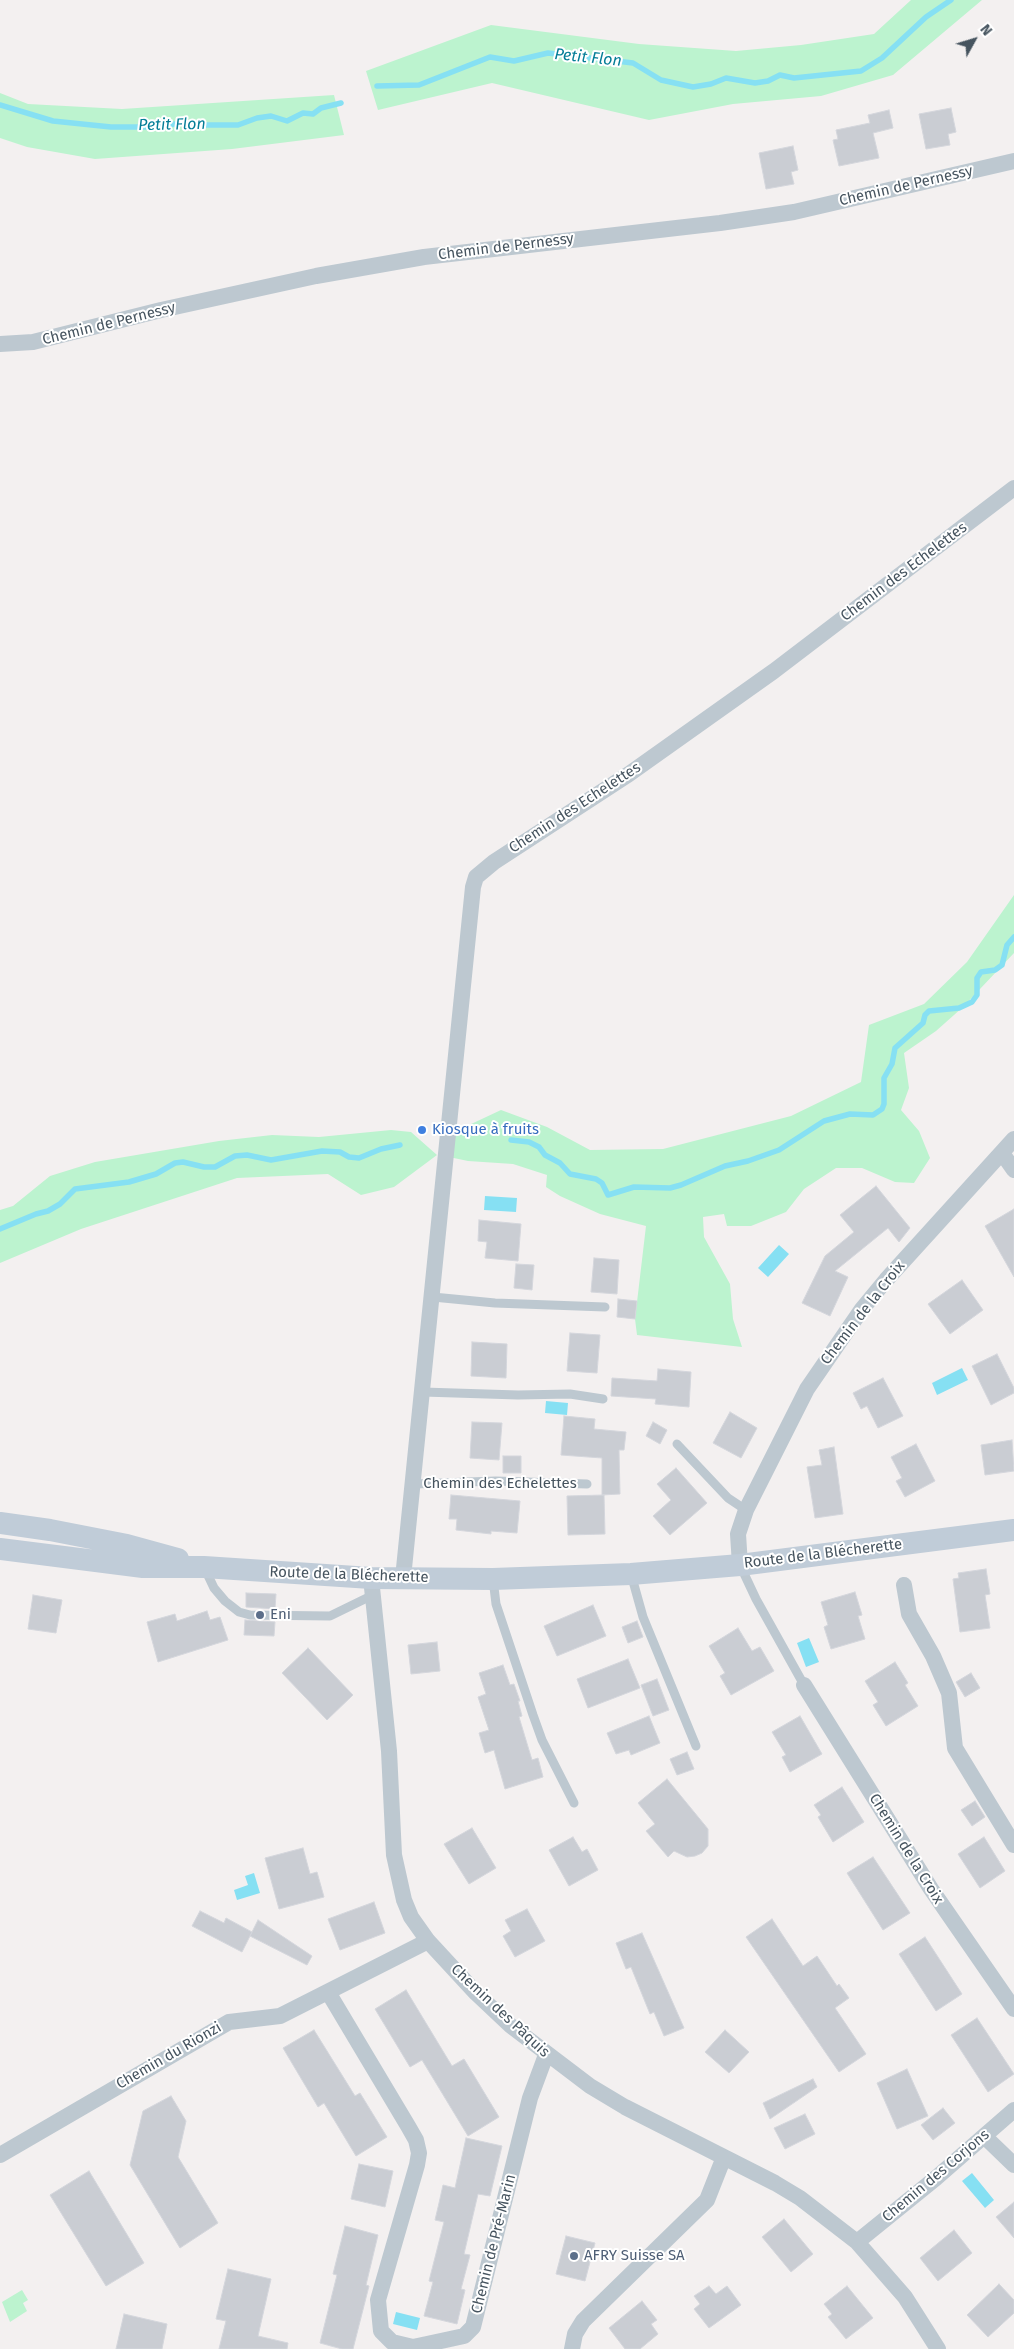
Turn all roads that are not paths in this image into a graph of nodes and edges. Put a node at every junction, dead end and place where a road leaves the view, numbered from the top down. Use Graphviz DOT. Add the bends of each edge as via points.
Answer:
graph roads {
  1 [pos="1014,161"];
  2 [pos="0,344"];
  3 [pos="1014,488"];
  4 [pos="1014,1139"];
  5 [pos="1002,1153"];
  6 [pos="1014,1170"];
  7 [pos="432,1297"];
  8 [pos="605,1307"];
  9 [pos="423,1392"];
  10 [pos="603,1399"];
  11 [pos="677,1444"];
  12 [pos="414,1484"];
  13 [pos="587,1484"];
  14 [pos="746,1510"];
  15 [pos="0,1523"];
  16 [pos="1014,1530"];
  17 [pos="0,1549"];
  18 [pos="740,1564"];
  19 [pos="204,1566"];
  20 [pos="631,1574"];
  21 [pos="403,1578"];
  22 [pos="493,1579"];
  23 [pos="904,1585"];
  24 [pos="372,1586"];
  25 [pos="804,1685"];
  26 [pos="696,1746"];
  27 [pos="574,1803"];
  28 [pos="1014,1845"];
  29 [pos="428,1941"];
  30 [pos="328,1992"];
  31 [pos="1014,2009"];
  32 [pos="546,2055"];
  33 [pos="1014,2110"];
  34 [pos="984,2136"];
  35 [pos="0,2155"];
  36 [pos="724,2157"];
  37 [pos="1014,2165"];
  38 [pos="858,2242"];
  39 [pos="572,2349"];
  40 [pos="938,2349"];
  1 -- 2 [label="street, Chemin de Pernessy" via="794,212 424,257 316,276 33,342"];
  3 -- 7 [label="street, Chemin des Echelettes" via="774,671 476,877"];
  4 -- 5 [label="street, Chemin de la Croix"];
  5 -- 6 [label="street"];
  5 -- 14 [label="street, Chemin de la Croix" via="886,1280 831,1353 792,1416"];
  7 -- 8 [label="lane"];
  7 -- 9 [label="street, Chemin des Echelettes"];
  9 -- 10 [label="lane" via="570,1394"];
  9 -- 12 [label="street, Chemin des Echelettes"];
  11 -- 14 [label="lane" via="722,1493"];
  12 -- 13 [label="lane, Chemin des Echelettes" via="496,1481"];
  12 -- 21 [label="street, Chemin des Echelettes"];
  14 -- 18 [label="street, Chemin de la Croix" via="738,1534"];
  15 -- 19 [label="main road, Route de la Blécherette" via="127,1545"];
  16 -- 18 [label="main road, Route de la Blécherette"];
  17 -- 19 [label="main road, Route de la Blécherette" via="143,1567"];
  18 -- 20 [label="main road, Route de la Blécherette"];
  18 -- 25 [label="lane"];
  19 -- 24 [label="main road, Route de la Blécherette"];
  19 -- 24 [label="lane" via="214,1588 225,1601 238,1612 250,1615 330,1616"];
  20 -- 22 [label="main road, Route de la Blécherette"];
  20 -- 26 [label="lane" via="642,1617"];
  21 -- 22 [label="main road, Route de la Blécherette"];
  21 -- 24 [label="main road, Route de la Blécherette"];
  22 -- 27 [label="lane" via="496,1604 542,1740"];
  23 -- 28 [label="street" via="910,1614 949,1693 956,1748"];
  24 -- 29 [label="street, Chemin des Pâquis" via="394,1855 404,1900 411,1917"];
  25 -- 31 [label="street, Chemin de la Croix" via="931,1889"];
  29 -- 30 [label="street, Chemin du Rionzi"];
  29 -- 32 [label="street, Chemin des Pâquis" via="476,1992"];
  30 -- 32 [label="street, Chemin de Pré-Marin" via="416,2140 419,2153 378,2300 381,2331 392,2342 413,2347 464,2336 473,2327 530,2098"];
  30 -- 35 [label="street, Chemin du Rionzi" via="280,2016 229,2022"];
  32 -- 36 [label="street, Chemin des Pâquis" via="625,2107"];
  33 -- 34 [label="street, Chemin des Corjons"];
  34 -- 37 [label="street"];
  34 -- 38 [label="street, Chemin des Corjons"];
  36 -- 38 [label="street, Chemin des Pâquis" via="800,2198"];
  36 -- 39 [label="street" via="707,2200 583,2321 575,2334"];
  38 -- 40 [label="street, Chemin des Pâquis" via="905,2297"];
}
